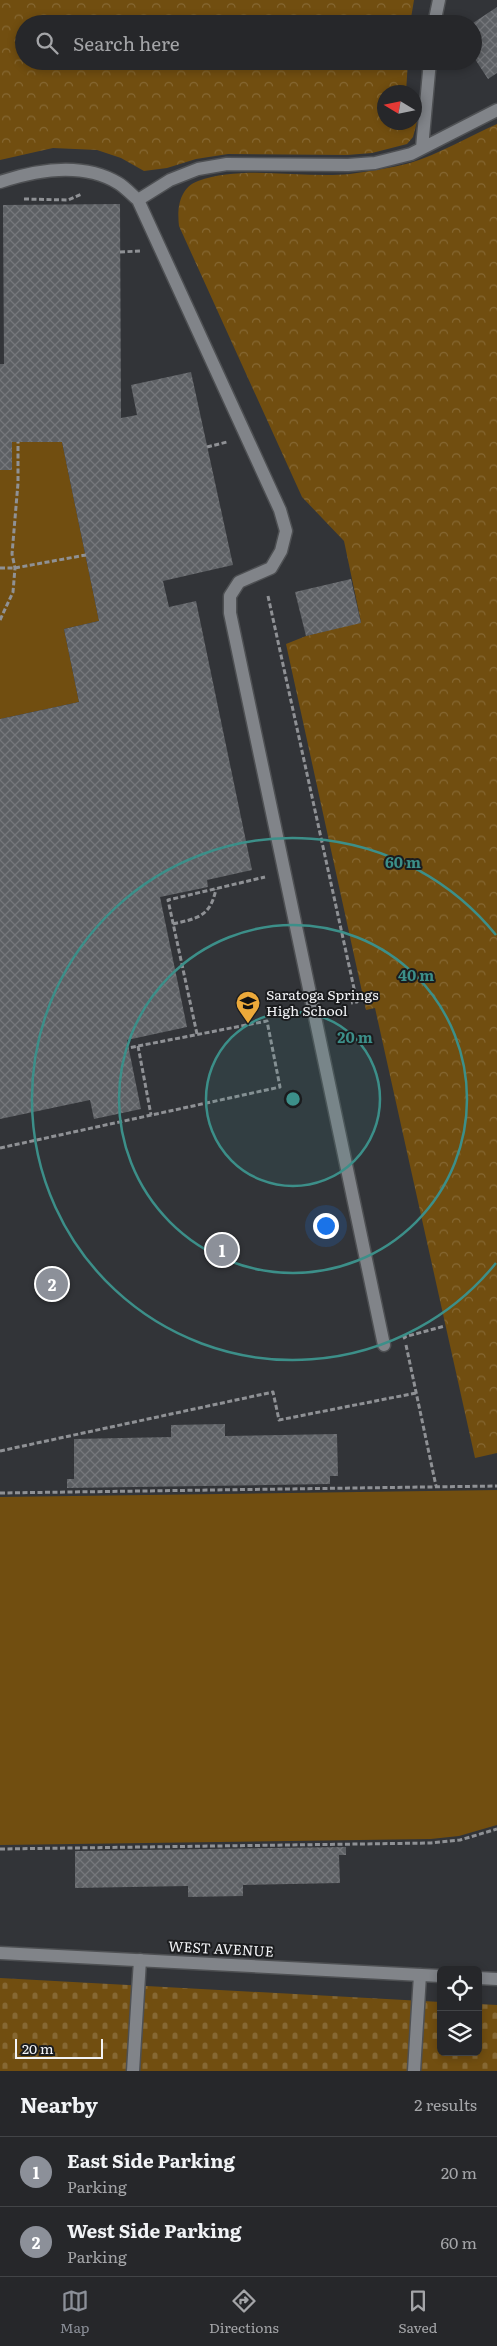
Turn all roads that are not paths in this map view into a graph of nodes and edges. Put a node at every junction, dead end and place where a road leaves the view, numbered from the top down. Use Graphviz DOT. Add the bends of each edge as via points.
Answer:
graph roads {
  1 [pos="439,0"];
  2 [pos="436,15"];
  3 [pos="429,70"];
  4 [pos="497,110"];
  5 [pos="422,148"];
  6 [pos="0,182"];
  7 [pos="138,200"];
  8 [pos="384,1345"];
  9 [pos="0,1953"];
  10 [pos="140,1960"];
  11 [pos="420,1975"];
  12 [pos="437,1976"];
  13 [pos="482,1978"];
  14 [pos="497,1978"];
  15 [pos="133,2071"];
  16 [pos="414,2071"];
  1 -- 2 [label="street"];
  3 -- 5 [label="street"];
  4 -- 5 [label="street"];
  5 -- 7 [label="street" via="375,163 348,166 227,164 198,169 170,180"];
  6 -- 7 [label="street" via="49,170 92,173 118,182"];
  7 -- 8 [label="street" via="280,510 286,531 281,551 271,568 239,582 230,596 230,612"];
  9 -- 10 [label="street, WEST AVENUE"];
  10 -- 11 [label="street, WEST AVENUE"];
  10 -- 15 [label="street"];
  11 -- 12 [label="street, WEST AVENUE"];
  11 -- 16 [label="street"];
  13 -- 14 [label="street"];
}
